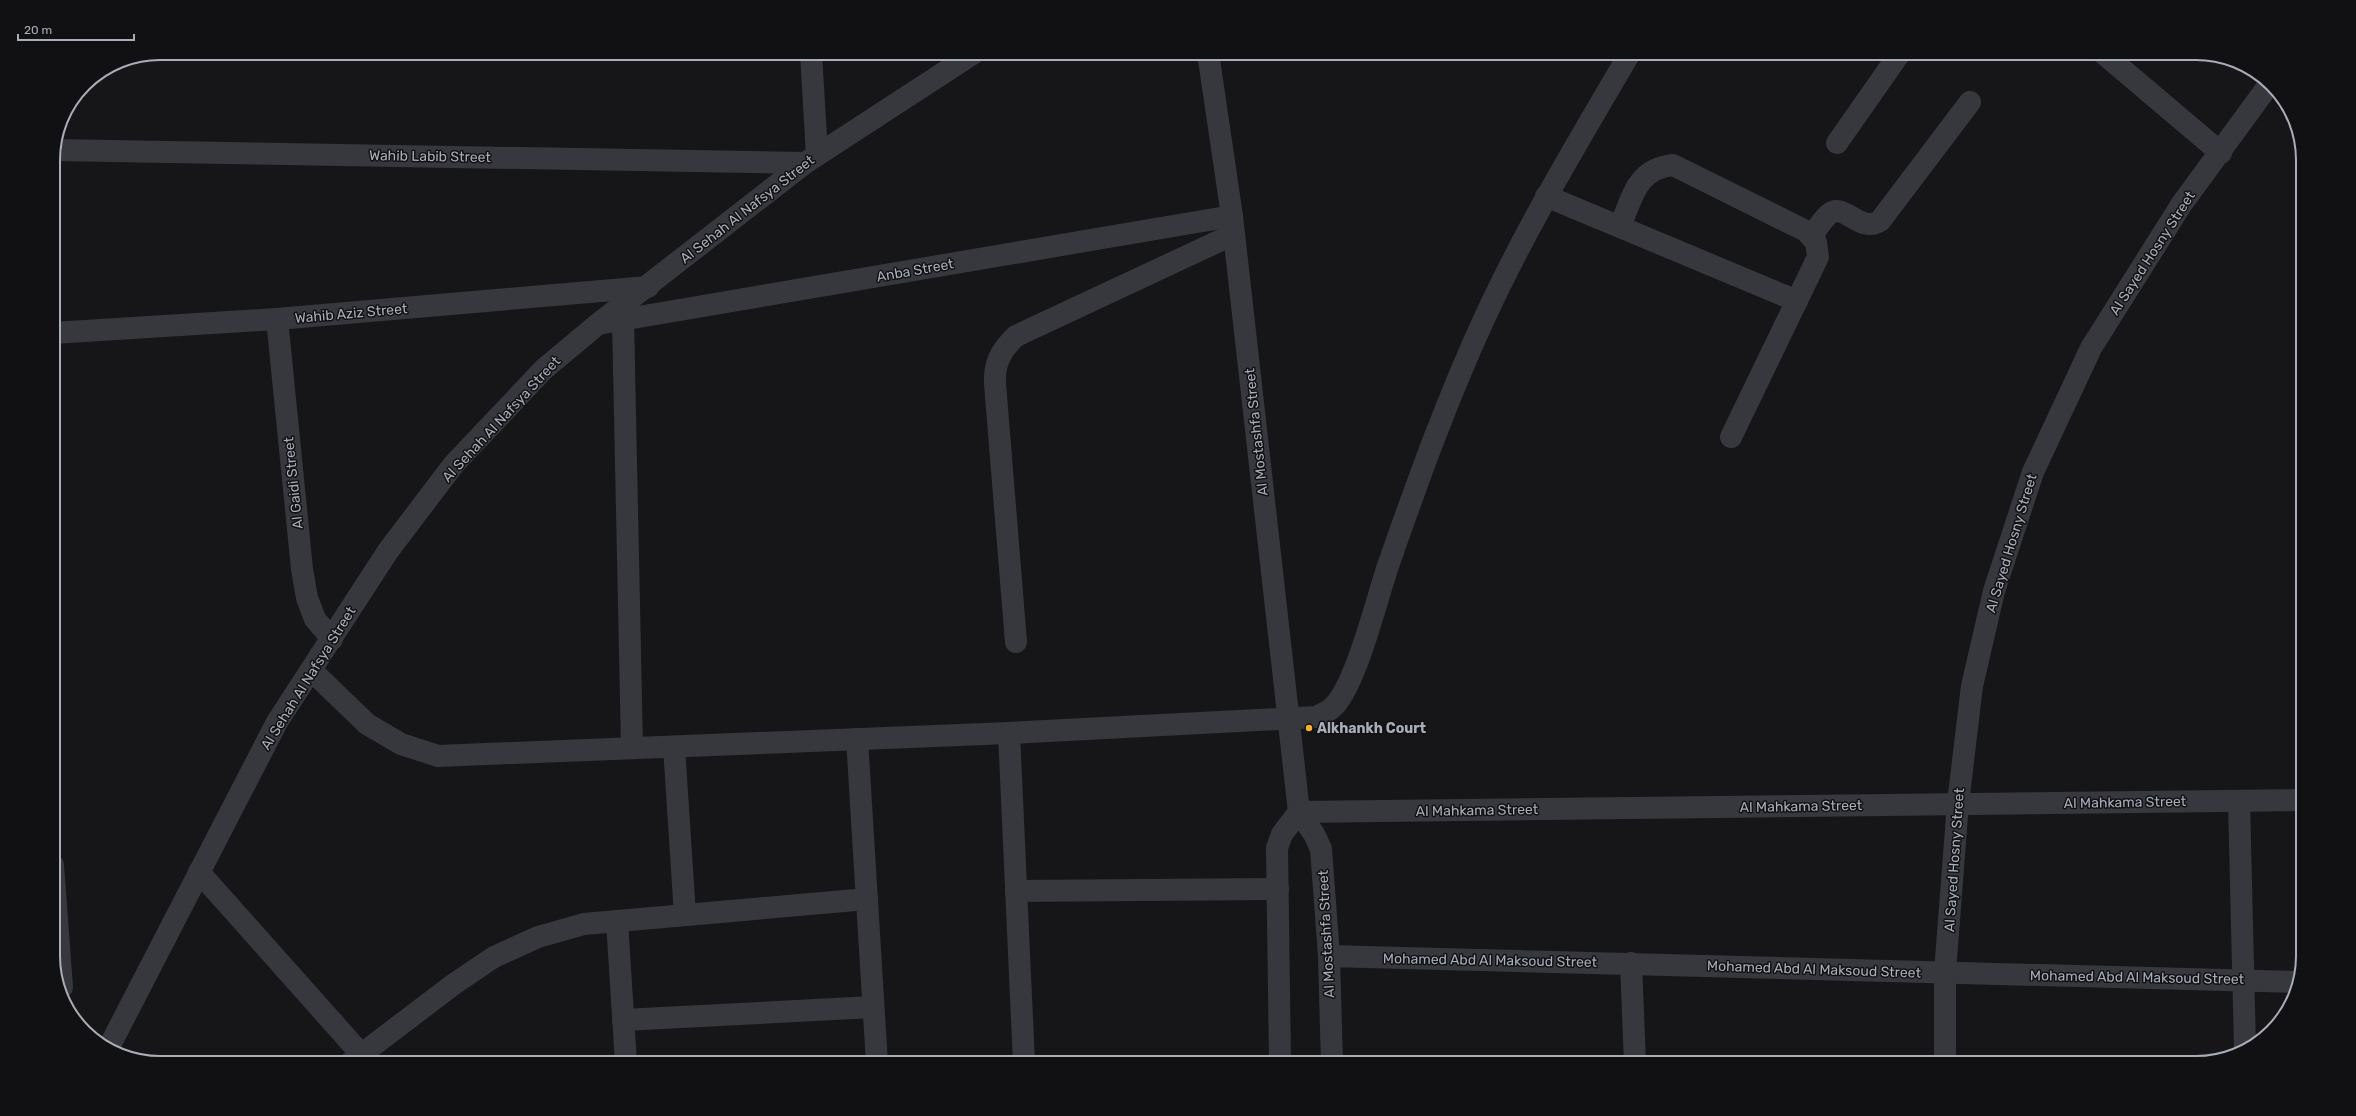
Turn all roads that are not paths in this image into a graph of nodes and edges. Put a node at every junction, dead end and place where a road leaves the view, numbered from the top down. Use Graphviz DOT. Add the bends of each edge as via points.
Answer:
graph roads {
  1 [pos="811,60"];
  2 [pos="963,60"];
  3 [pos="1209,60"];
  4 [pos="1626,60"];
  5 [pos="1895,60"];
  6 [pos="2111,60"];
  7 [pos="2266,88"];
  8 [pos="1970,102"];
  9 [pos="1837,144"];
  10 [pos="60,150"];
  11 [pos="2221,153"];
  12 [pos="811,159"];
  13 [pos="1546,196"];
  14 [pos="1233,225"];
  15 [pos="1620,226"];
  16 [pos="1812,236"];
  17 [pos="648,286"];
  18 [pos="1797,301"];
  19 [pos="277,319"];
  20 [pos="622,319"];
  21 [pos="598,324"];
  22 [pos="60,333"];
  23 [pos="1731,437"];
  24 [pos="332,639"];
  25 [pos="1016,642"];
  26 [pos="311,670"];
  27 [pos="1289,718"];
  28 [pos="1009,733"];
  29 [pos="857,739"];
  30 [pos="674,747"];
  31 [pos="632,748"];
  32 [pos="2296,800"];
  33 [pos="2239,801"];
  34 [pos="1958,804"];
  35 [pos="1298,812"];
  36 [pos="199,872"];
  37 [pos="1278,889"];
  38 [pos="1016,891"];
  39 [pos="867,898"];
  40 [pos="685,915"];
  41 [pos="617,920"];
  42 [pos="1329,956"];
  43 [pos="1632,963"];
  44 [pos="1945,972"];
  45 [pos="2243,980"];
  46 [pos="2293,982"];
  47 [pos="873,1007"];
  48 [pos="623,1020"];
  49 [pos="111,1043"];
  50 [pos="2245,1043"];
  51 [pos="352,1056"];
  52 [pos="359,1056"];
  53 [pos="626,1056"];
  54 [pos="876,1056"];
  55 [pos="1024,1056"];
  56 [pos="1280,1056"];
  57 [pos="1332,1056"];
  58 [pos="1635,1056"];
  59 [pos="1945,1056"];
  1 -- 12 [label="street"];
  2 -- 12 [label="street, Al Sehah Al Nafsya Street"];
  3 -- 14 [label="street, Al Mostashfa Street"];
  4 -- 13 [label="street"];
  5 -- 9 [label="street"];
  6 -- 11 [label="street"];
  7 -- 11 [label="street, Al Sayed Hosny Street"];
  8 -- 16 [label="street" via="1880,221 1875,224 1862,223 1845,212 1835,211 1830,213"];
  10 -- 12 [label="street, Wahib Labib Street"];
  11 -- 34 [label="street, Al Sayed Hosny Street" via="2181,205 2091,348 2033,472 1992,599 1972,686"];
  12 -- 17 [label="street, Al Sehah Al Nafsya Street"];
  13 -- 15 [label="street"];
  13 -- 27 [label="street" via="1485,317 1448,404 1382,582 1354,672 1345,691 1332,708 1316,717"];
  14 -- 20 [label="street, Anba Street"];
  14 -- 25 [label="street" via="1016,336 998,357 994,370"];
  14 -- 27 [label="street, Al Mostashfa Street"];
  15 -- 16 [label="street" via="1641,179 1650,171 1673,165"];
  15 -- 18 [label="street"];
  16 -- 18 [label="street" via="1816,242 1818,257"];
  17 -- 19 [label="street, Wahib Aziz Street"];
  17 -- 21 [label="street, Al Sehah Al Nafsya Street"];
  18 -- 23 [label="street"];
  19 -- 22 [label="street, Wahib Aziz Street"];
  19 -- 24 [label="street, Al Gaidi Street" via="302,569 307,598 315,619"];
  20 -- 21 [label="street, Anba Street"];
  20 -- 31 [label="street"];
  21 -- 24 [label="street, Al Sehah Al Nafsya Street" via="544,369 454,464 388,551"];
  24 -- 26 [label="street, Al Sehah Al Nafsya Street"];
  26 -- 31 [label="street" via="367,724 401,744 438,756"];
  26 -- 36 [label="street, Al Sehah Al Nafsya Street" via="277,722"];
  27 -- 28 [label="street"];
  27 -- 35 [label="street, Al Mostashfa Street"];
  28 -- 29 [label="street"];
  28 -- 38 [label="street"];
  29 -- 30 [label="street"];
  29 -- 39 [label="street"];
  30 -- 31 [label="street"];
  30 -- 40 [label="street"];
  32 -- 33 [label="street, Al Mahkama Street"];
  33 -- 34 [label="street, Al Mahkama Street"];
  33 -- 45 [label="street"];
  34 -- 35 [label="street, Al Mahkama Street"];
  34 -- 44 [label="street, Al Sayed Hosny Street"];
  35 -- 37 [label="street" via="1282,834 1277,848"];
  35 -- 42 [label="street, Al Mostashfa Street" via="1321,849"];
  36 -- 49 [label="street, Al Sehah Al Nafsya Street"];
  36 -- 51 [label="street"];
  37 -- 38 [label="street"];
  37 -- 56 [label="street"];
  38 -- 55 [label="street"];
  39 -- 40 [label="street"];
  39 -- 47 [label="street"];
  40 -- 41 [label="street"];
  41 -- 48 [label="street"];
  41 -- 52 [label="street" via="584,924 538,937 494,958 454,984"];
  42 -- 43 [label="street, Mohamed Abd Al Maksoud Street"];
  42 -- 57 [label="street, Al Mostashfa Street"];
  43 -- 44 [label="street, Mohamed Abd Al Maksoud Street"];
  43 -- 58 [label="street"];
  44 -- 45 [label="street, Mohamed Abd Al Maksoud Street"];
  44 -- 59 [label="street, Al Sayed Hosny Street"];
  45 -- 46 [label="street, Mohamed Abd Al Maksoud Street"];
  45 -- 50 [label="street"];
  47 -- 48 [label="street"];
  47 -- 54 [label="street"];
  48 -- 53 [label="street"];
}
